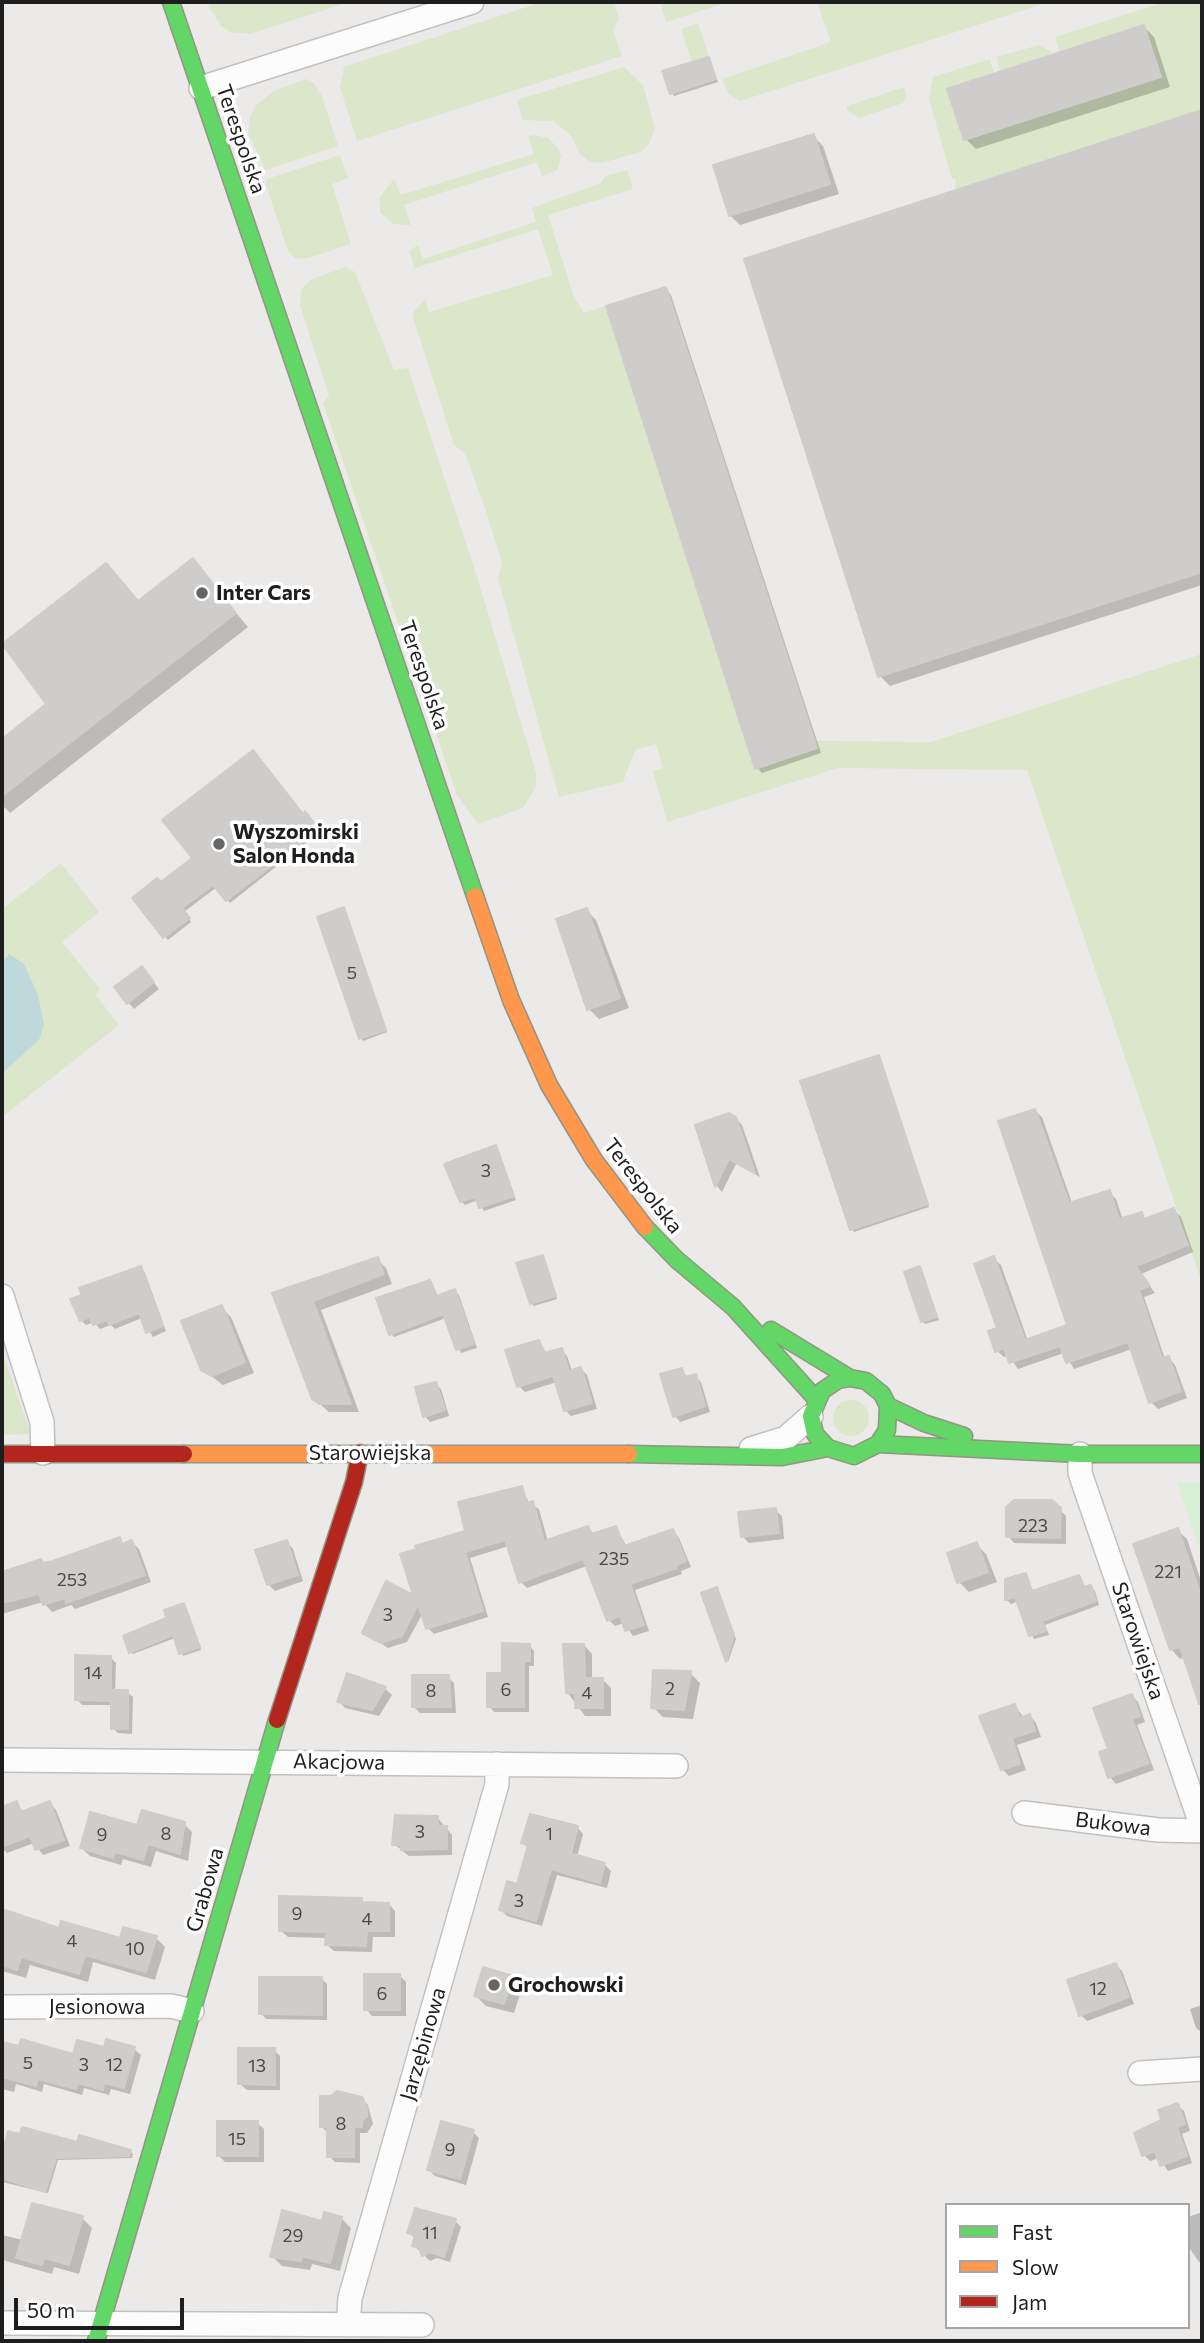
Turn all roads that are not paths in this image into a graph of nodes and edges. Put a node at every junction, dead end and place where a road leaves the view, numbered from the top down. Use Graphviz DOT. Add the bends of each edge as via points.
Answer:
graph roads {
  1 [pos="171,2"];
  2 [pos="472,2"];
  3 [pos="201,88"];
  4 [pos="2,1296"];
  5 [pos="733,1307"];
  6 [pos="850,1378"];
  7 [pos="888,1406"];
  8 [pos="814,1408"];
  9 [pos="878,1444"];
  10 [pos="828,1448"];
  11 [pos="1007,1449"];
  12 [pos="360,1453"];
  13 [pos="2,1454"];
  14 [pos="43,1454"];
  15 [pos="737,1454"];
  16 [pos="1080,1454"];
  17 [pos="1202,1454"];
  18 [pos="2,1760"];
  19 [pos="264,1761"];
  20 [pos="497,1764"];
  21 [pos="677,1766"];
  22 [pos="1024,1813"];
  23 [pos="1202,1829"];
  24 [pos="2,2007"];
  25 [pos="192,2011"];
  26 [pos="1202,2069"];
  27 [pos="1140,2073"];
  28 [pos="2,2323"];
  29 [pos="348,2325"];
  30 [pos="422,2325"];
  31 [pos="99,2332"];
  1 -- 3 [label="street, Terespolska"];
  2 -- 3 [label="street"];
  3 -- 5 [label="street, Terespolska" via="511,1000 549,1085 594,1160 637,1219"];
  4 -- 14 [label="street" via="41,1422"];
  5 -- 6 [label="street, Terespolska"];
  5 -- 8 [label="street, Terespolska"];
  6 -- 7 [label="street" via="874,1386"];
  6 -- 8 [label="street" via="827,1385"];
  7 -- 9 [label="street" via="887,1430"];
  7 -- 11 [label="street" via="924,1423"];
  8 -- 10 [label="street" via="815,1434"];
  8 -- 15 [label="street, Starowiejska" via="786,1438"];
  9 -- 10 [label="street" via="854,1455"];
  9 -- 11 [label="street"];
  10 -- 15 [label="street, Starowiejska" via="782,1457"];
  11 -- 16 [label="street"];
  12 -- 14 [label="street, Starowiejska"];
  12 -- 15 [label="street, Starowiejska"];
  12 -- 19 [label="street, Grabowa"];
  13 -- 14 [label="street, Starowiejska"];
  16 -- 17 [label="street"];
  16 -- 23 [label="street, Starowiejska" via="1080,1473"];
  18 -- 19 [label="street, Akacjowa"];
  19 -- 20 [label="street, Akacjowa"];
  19 -- 25 [label="street, Grabowa"];
  20 -- 21 [label="street, Akacjowa"];
  20 -- 29 [label="street, Jarzębinowa" via="497,1784 350,2298"];
  22 -- 23 [label="street, Bukowa" via="1158,1830"];
  24 -- 25 [label="street, Jesionowa" via="171,2006"];
  25 -- 31 [label="street, Grabowa"];
  26 -- 27 [label="street"];
  28 -- 31 [label="street"];
  29 -- 30 [label="street"];
  29 -- 31 [label="street"];
}
